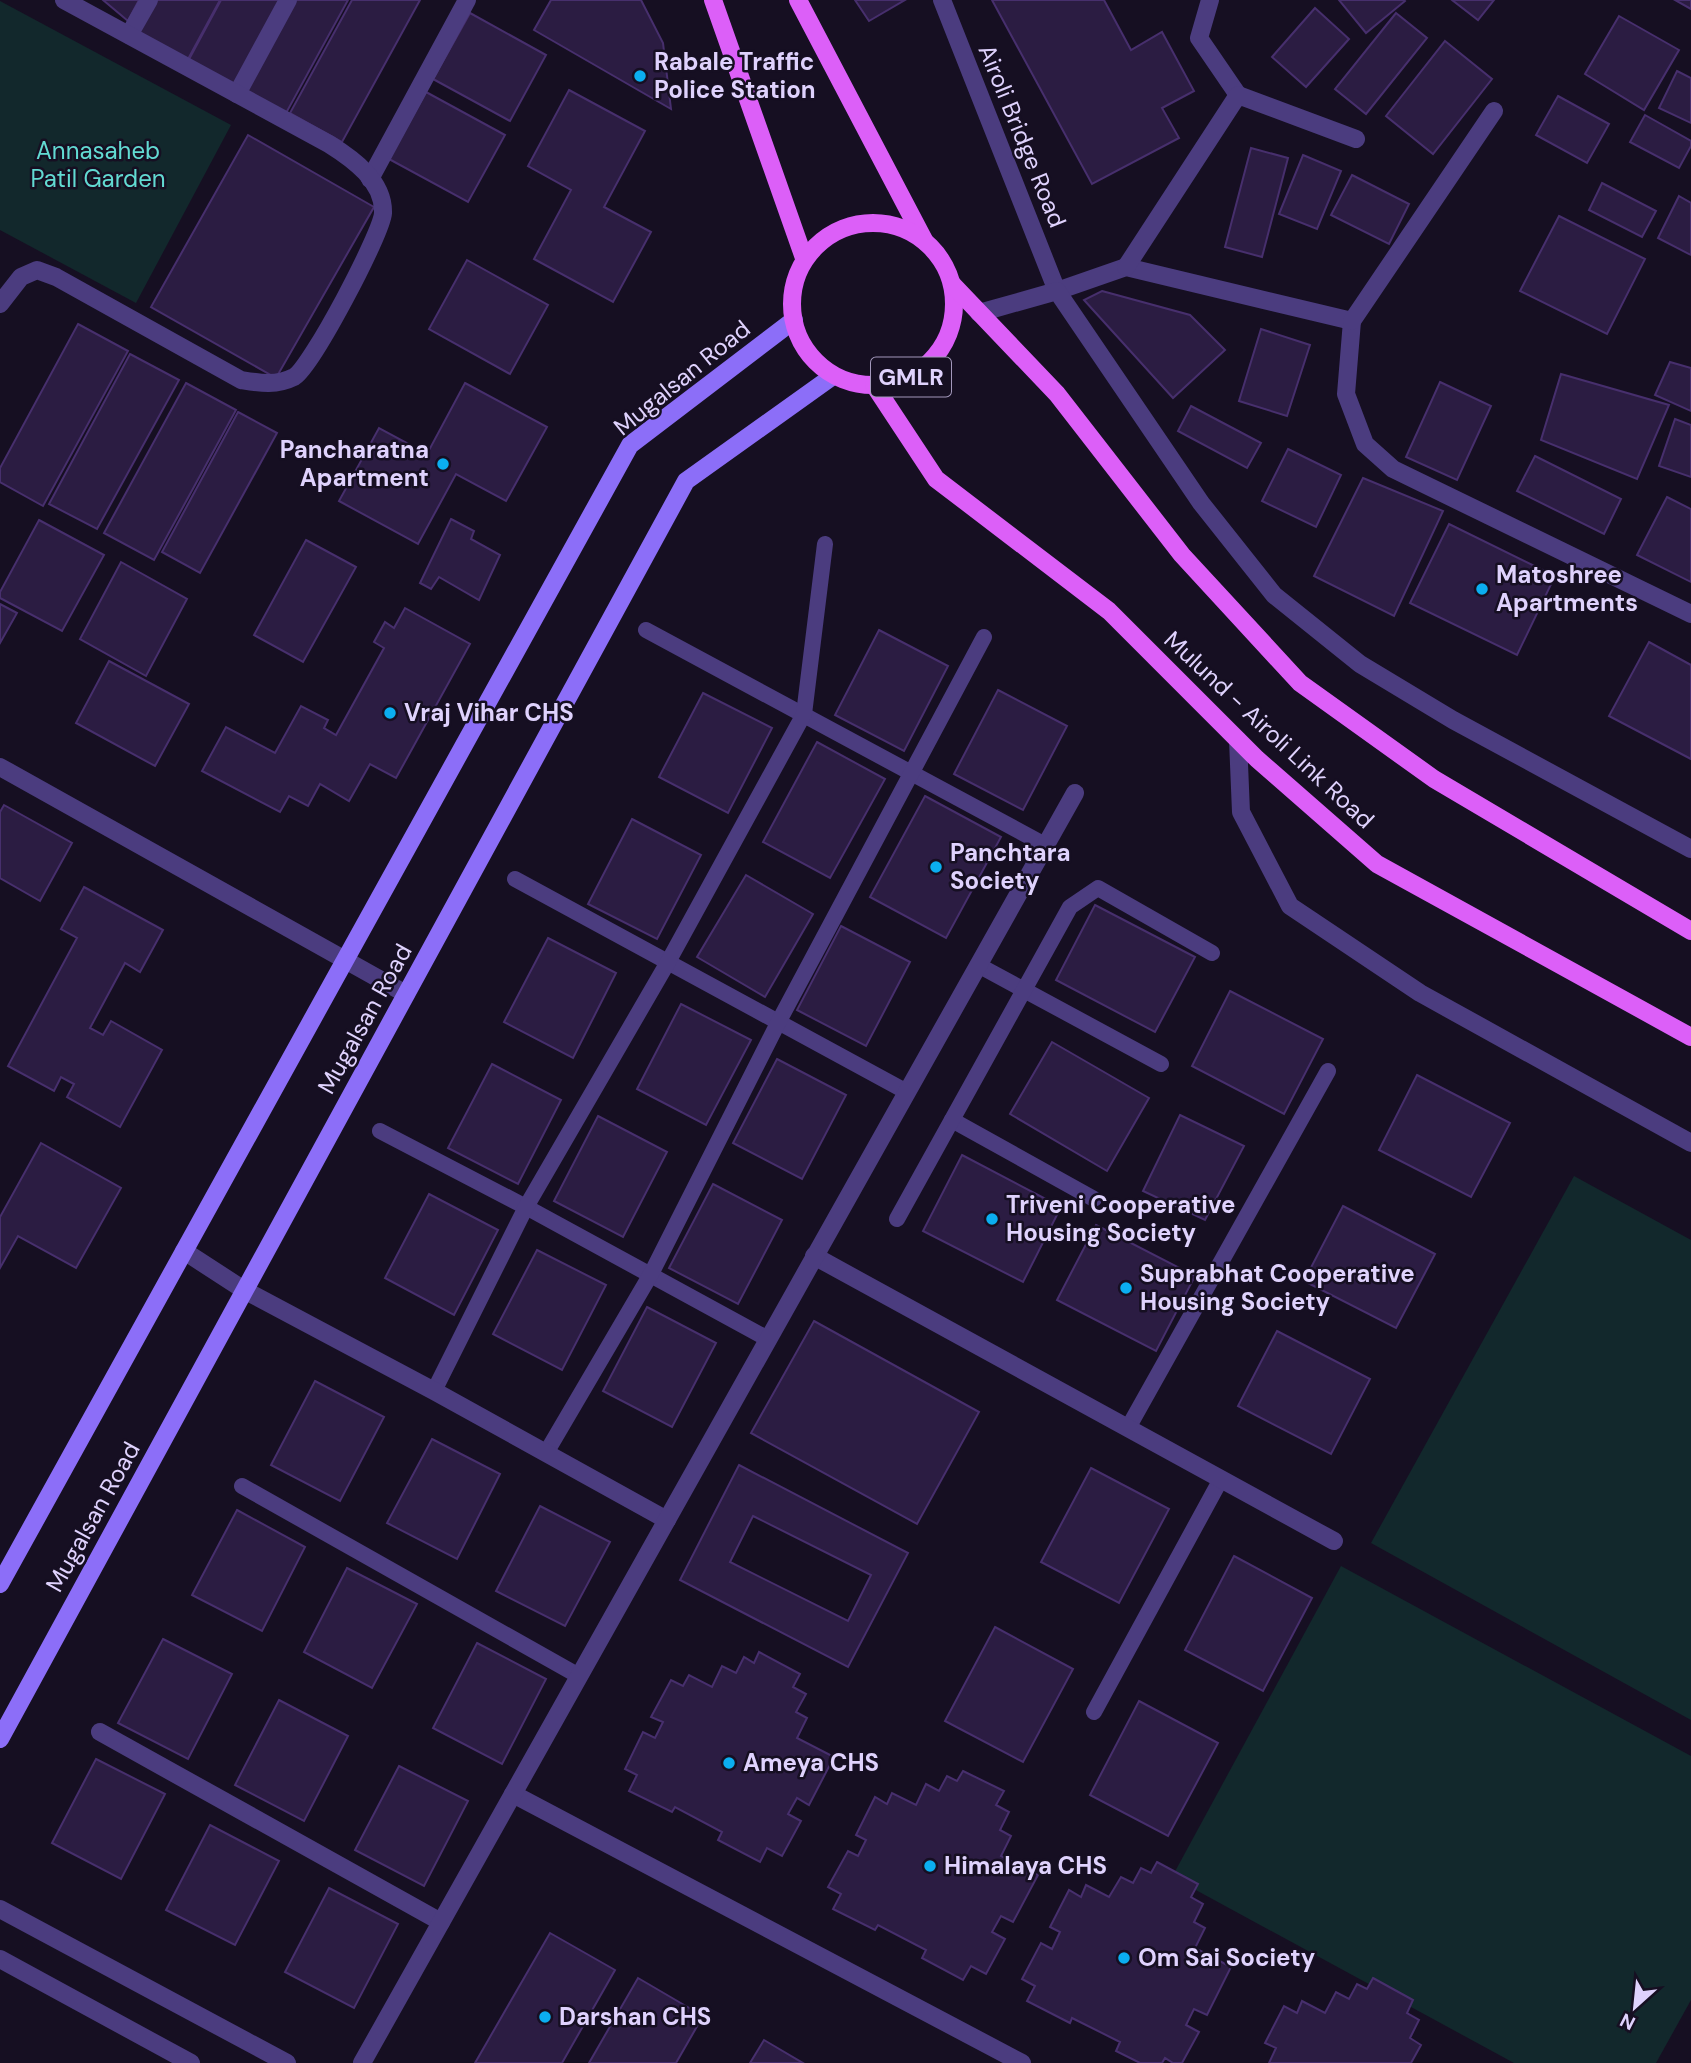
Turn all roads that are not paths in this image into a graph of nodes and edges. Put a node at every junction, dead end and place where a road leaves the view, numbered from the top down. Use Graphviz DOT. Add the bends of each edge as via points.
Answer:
graph roads {
  1 [pos="64,0"];
  2 [pos="149,0"];
  3 [pos="288,0"];
  4 [pos="713,0"];
  5 [pos="798,0"];
  6 [pos="942,0"];
  7 [pos="1210,0"];
  8 [pos="464,1"];
  9 [pos="129,36"];
  10 [pos="237,94"];
  11 [pos="1238,95"];
  12 [pos="1494,111"];
  13 [pos="1356,139"];
  14 [pos="370,179"];
  15 [pos="924,240"];
  16 [pos="804,258"];
  17 [pos="1126,267"];
  18 [pos="953,285"];
  19 [pos="1057,291"];
  20 [pos="0,304"];
  21 [pos="979,313"];
  22 [pos="794,320"];
  23 [pos="1352,321"];
  24 [pos="832,376"];
  25 [pos="874,385"];
  26 [pos="825,544"];
  27 [pos="1691,614"];
  28 [pos="646,630"];
  29 [pos="984,637"];
  30 [pos="804,714"];
  31 [pos="1238,740"];
  32 [pos="0,767"];
  33 [pos="911,771"];
  34 [pos="1075,793"];
  35 [pos="1045,845"];
  36 [pos="1691,849"];
  37 [pos="515,879"];
  38 [pos="1691,931"];
  39 [pos="1212,953"];
  40 [pos="345,960"];
  41 [pos="668,962"];
  42 [pos="978,965"];
  43 [pos="1024,991"];
  44 [pos="407,994"];
  45 [pos="779,1020"];
  46 [pos="1691,1037"];
  47 [pos="1161,1064"];
  48 [pos="1328,1071"];
  49 [pos="907,1092"];
  50 [pos="952,1120"];
  51 [pos="380,1131"];
  52 [pos="1691,1143"];
  53 [pos="1094,1199"];
  54 [pos="526,1207"];
  55 [pos="897,1219"];
  56 [pos="184,1251"];
  57 [pos="814,1256"];
  58 [pos="651,1275"];
  59 [pos="244,1290"];
  60 [pos="768,1339"];
  61 [pos="434,1391"];
  62 [pos="1128,1428"];
  63 [pos="546,1453"];
  64 [pos="1221,1479"];
  65 [pos="242,1486"];
  66 [pos="667,1520"];
  67 [pos="1334,1541"];
  68 [pos="0,1584"];
  69 [pos="579,1676"];
  70 [pos="1094,1712"];
  71 [pos="100,1732"];
  72 [pos="0,1739"];
  73 [pos="513,1794"];
  74 [pos="0,1909"];
  75 [pos="440,1922"];
  76 [pos="0,1959"];
  77 [pos="191,2063"];
  78 [pos="287,2063"];
  79 [pos="362,2063"];
  80 [pos="1022,2063"];
  1 -- 9 [label="street"];
  2 -- 9 [label="street"];
  3 -- 10 [label="street"];
  4 -- 16 [label="main road"];
  5 -- 15 [label="main road"];
  6 -- 19 [label="street, Airoli Bridge Road"];
  7 -- 11 [label="street" via="1199,38"];
  8 -- 14 [label="street"];
  9 -- 10 [label="street"];
  10 -- 14 [label="street" via="329,144 359,164"];
  11 -- 13 [label="street"];
  11 -- 17 [label="street"];
  12 -- 23 [label="street"];
  14 -- 20 [label="street" via="379,193 383,214 318,347 296,376 272,384 241,380 37,270 21,276"];
  15 -- 16 [label="main road, GMLR" via="901,227 873,222 847,226 823,239"];
  15 -- 18 [label="main road, GMLR" via="942,260"];
  16 -- 22 [label="main road" via="792,297"];
  17 -- 19 [label="street"];
  17 -- 23 [label="street"];
  18 -- 21 [label="main road"];
  18 -- 25 [label="main road, GMLR" via="955,312 948,338 933,361 912,377"];
  19 -- 21 [label="street"];
  19 -- 36 [label="street, Airoli Bridge Road" via="1201,503 1274,595 1360,664 1453,720"];
  21 -- 38 [label="main road" via="1057,394 1182,555 1300,683 1434,779"];
  22 -- 24 [label="main road" via="797,336 811,359"];
  22 -- 40 [label="main road, Mugalsan Road" via="630,444"];
  23 -- 27 [label="street" via="1346,394 1365,444 1393,469"];
  24 -- 25 [label="main road, GMLR"];
  24 -- 44 [label="main road, Mugalsan Road" via="686,481"];
  25 -- 31 [label="main road, Mulund - Airoli Link Road" via="936,479 1109,611"];
  26 -- 30 [label="lane"];
  28 -- 30 [label="lane"];
  29 -- 33 [label="lane"];
  30 -- 33 [label="lane"];
  30 -- 41 [label="lane"];
  31 -- 46 [label="main road, Mulund - Airoli Link Road" via="1377,864"];
  31 -- 52 [label="street" via="1241,812 1290,906 1420,993"];
  32 -- 40 [label="street"];
  33 -- 35 [label="lane"];
  33 -- 45 [label="lane"];
  34 -- 35 [label="street"];
  35 -- 42 [label="street"];
  37 -- 41 [label="lane"];
  39 -- 43 [label="lane" via="1098,888 1070,907"];
  40 -- 44 [label="street"];
  40 -- 56 [label="main road, Mugalsan Road"];
  41 -- 45 [label="lane"];
  41 -- 54 [label="lane"];
  42 -- 43 [label="lane"];
  42 -- 49 [label="street"];
  43 -- 47 [label="lane"];
  43 -- 50 [label="lane"];
  44 -- 59 [label="main road, Mugalsan Road"];
  45 -- 49 [label="lane"];
  45 -- 58 [label="lane"];
  48 -- 62 [label="lane"];
  49 -- 57 [label="street"];
  50 -- 53 [label="lane"];
  50 -- 55 [label="lane"];
  51 -- 54 [label="lane"];
  54 -- 58 [label="lane"];
  54 -- 61 [label="lane"];
  56 -- 59 [label="street"];
  56 -- 68 [label="main road, Mugalsan Road"];
  57 -- 60 [label="street"];
  57 -- 62 [label="street"];
  58 -- 60 [label="lane"];
  58 -- 63 [label="lane"];
  59 -- 61 [label="street"];
  59 -- 72 [label="main road, Mugalsan Road"];
  60 -- 66 [label="street"];
  61 -- 63 [label="street"];
  62 -- 64 [label="street"];
  63 -- 66 [label="street"];
  64 -- 67 [label="street"];
  64 -- 70 [label="lane"];
  65 -- 69 [label="lane"];
  66 -- 69 [label="street"];
  69 -- 73 [label="street"];
  71 -- 75 [label="street"];
  73 -- 75 [label="street"];
  73 -- 80 [label="street"];
  74 -- 78 [label="street"];
  75 -- 79 [label="street"];
  76 -- 77 [label="street"];
}
